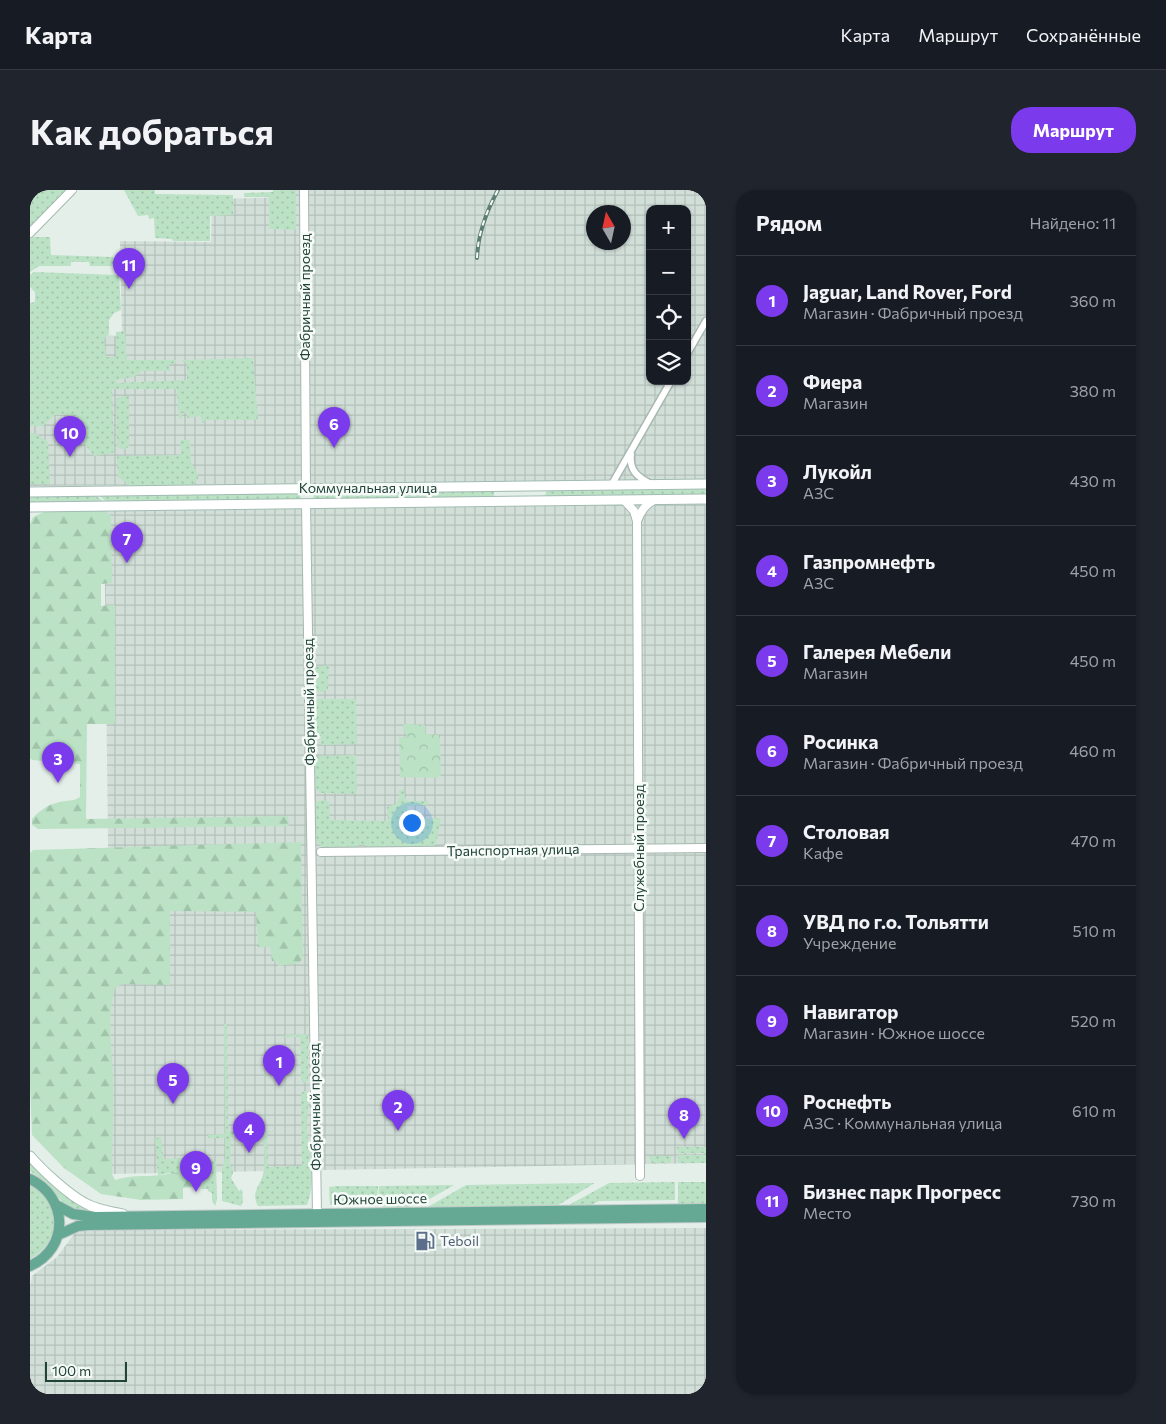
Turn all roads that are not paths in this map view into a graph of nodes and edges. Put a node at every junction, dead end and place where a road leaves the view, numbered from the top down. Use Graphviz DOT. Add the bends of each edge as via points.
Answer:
graph roads {
  1 [pos="72,190"];
  2 [pos="304,190"];
  3 [pos="30,233"];
  4 [pos="706,321"];
  5 [pos="691,347"];
  6 [pos="670,385"];
  7 [pos="631,452"];
  8 [pos="612,484"];
  9 [pos="652,484"];
  10 [pos="706,484"];
  11 [pos="546,486"];
  12 [pos="528,487"];
  13 [pos="306,489"];
  14 [pos="30,492"];
  15 [pos="656,499"];
  16 [pos="706,499"];
  17 [pos="624,500"];
  18 [pos="547,501"];
  19 [pos="527,502"];
  20 [pos="306,504"];
  21 [pos="30,507"];
  22 [pos="637,521"];
  23 [pos="639,848"];
  24 [pos="706,848"];
  25 [pos="321,852"];
  26 [pos="30,1156"];
  27 [pos="640,1176"];
  28 [pos="30,1179"];
  29 [pos="56,1205"];
  30 [pos="706,1209"];
  31 [pos="317,1214"];
  32 [pos="136,1216"];
  33 [pos="706,1217"];
  34 [pos="58,1235"];
  35 [pos="30,1266"];
  1 -- 3 [label="street"];
  2 -- 13 [label="street, Фабричный проезд"];
  4 -- 5 [label="street"];
  6 -- 7 [label="street"];
  7 -- 8 [label="street"];
  7 -- 9 [label="street" via="633,470"];
  8 -- 9 [label="main road, Коммунальная улица"];
  8 -- 11 [label="main road, Коммунальная улица"];
  9 -- 10 [label="main road, Коммунальная улица"];
  11 -- 12 [label="main road, Коммунальная улица"];
  11 -- 18 [label="main road" via="542,491 543,499"];
  12 -- 13 [label="main road, Коммунальная улица"];
  12 -- 19 [label="main road" via="534,494"];
  13 -- 14 [label="main road, Коммунальная улица"];
  13 -- 20 [label="main road, Фабричный проезд"];
  15 -- 16 [label="main road, Коммунальная улица"];
  15 -- 17 [label="main road, Коммунальная улица"];
  15 -- 22 [label="street" via="647,504"];
  17 -- 18 [label="main road, Коммунальная улица"];
  17 -- 22 [label="street" via="634,510"];
  18 -- 19 [label="main road, Коммунальная улица"];
  19 -- 20 [label="main road, Коммунальная улица"];
  20 -- 21 [label="main road, Коммунальная улица"];
  20 -- 31 [label="street, Фабричный проезд"];
  22 -- 23 [label="street, Служебный проезд"];
  23 -- 24 [label="street, Транспортная улица"];
  23 -- 25 [label="street, Транспортная улица"];
  23 -- 27 [label="street, Служебный проезд"];
  26 -- 32 [label="main road" via="84,1203 100,1210"];
  28 -- 29 [label="main road" via="48,1191"];
  29 -- 32 [label="main road, Южное шоссе" via="82,1216"];
  29 -- 34 [label="main road" via="60,1220"];
  30 -- 31 [label="main road, Южное шоссе"];
  31 -- 32 [label="main road, Южное шоссе"];
  33 -- 34 [label="main road, Южное шоссе" via="97,1225 78,1226"];
  34 -- 35 [label="main road" via="46,1255"];
}
